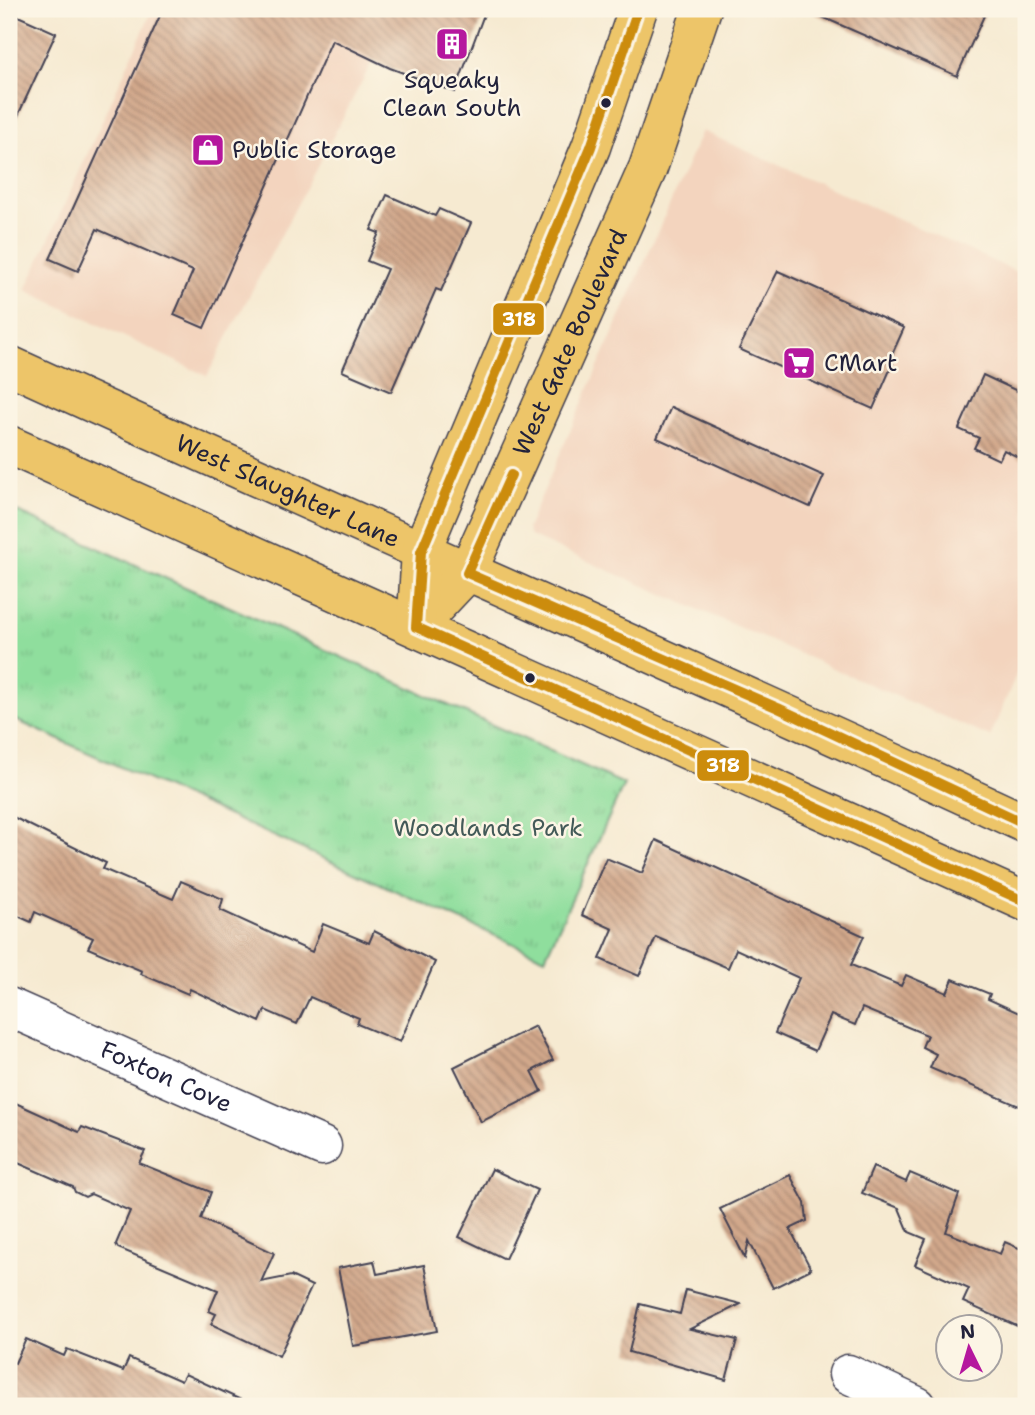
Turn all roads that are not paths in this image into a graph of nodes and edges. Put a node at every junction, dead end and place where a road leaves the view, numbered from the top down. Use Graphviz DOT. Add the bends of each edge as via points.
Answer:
graph roads {
  1 [pos="638,9"];
  2 [pos="702,9"];
  3 [pos="9,365"];
  4 [pos="9,445"];
  5 [pos="421,552"];
  6 [pos="467,573"];
  7 [pos="416,627"];
  8 [pos="1026,824"];
  9 [pos="1026,902"];
  10 [pos="9,1007"];
  11 [pos="322,1146"];
  12 [pos="848,1374"];
  13 [pos="917,1406"];
  1 -- 5 [label="main road" via="591,148"];
  2 -- 6 [label="main road, West Gate Boulevard" via="648,168"];
  3 -- 5 [label="main road, West Slaughter Lane"];
  4 -- 7 [label="main road"];
  5 -- 6 [label="main road, West Slaughter Lane"];
  5 -- 7 [label="main road"];
  6 -- 7 [label="main road, West Gate Boulevard"];
  6 -- 8 [label="main road, West Slaughter Lane" via="778,708"];
  7 -- 9 [label="main road"];
  10 -- 11 [label="street, Foxton Cove"];
  12 -- 13 [label="street"];
}
